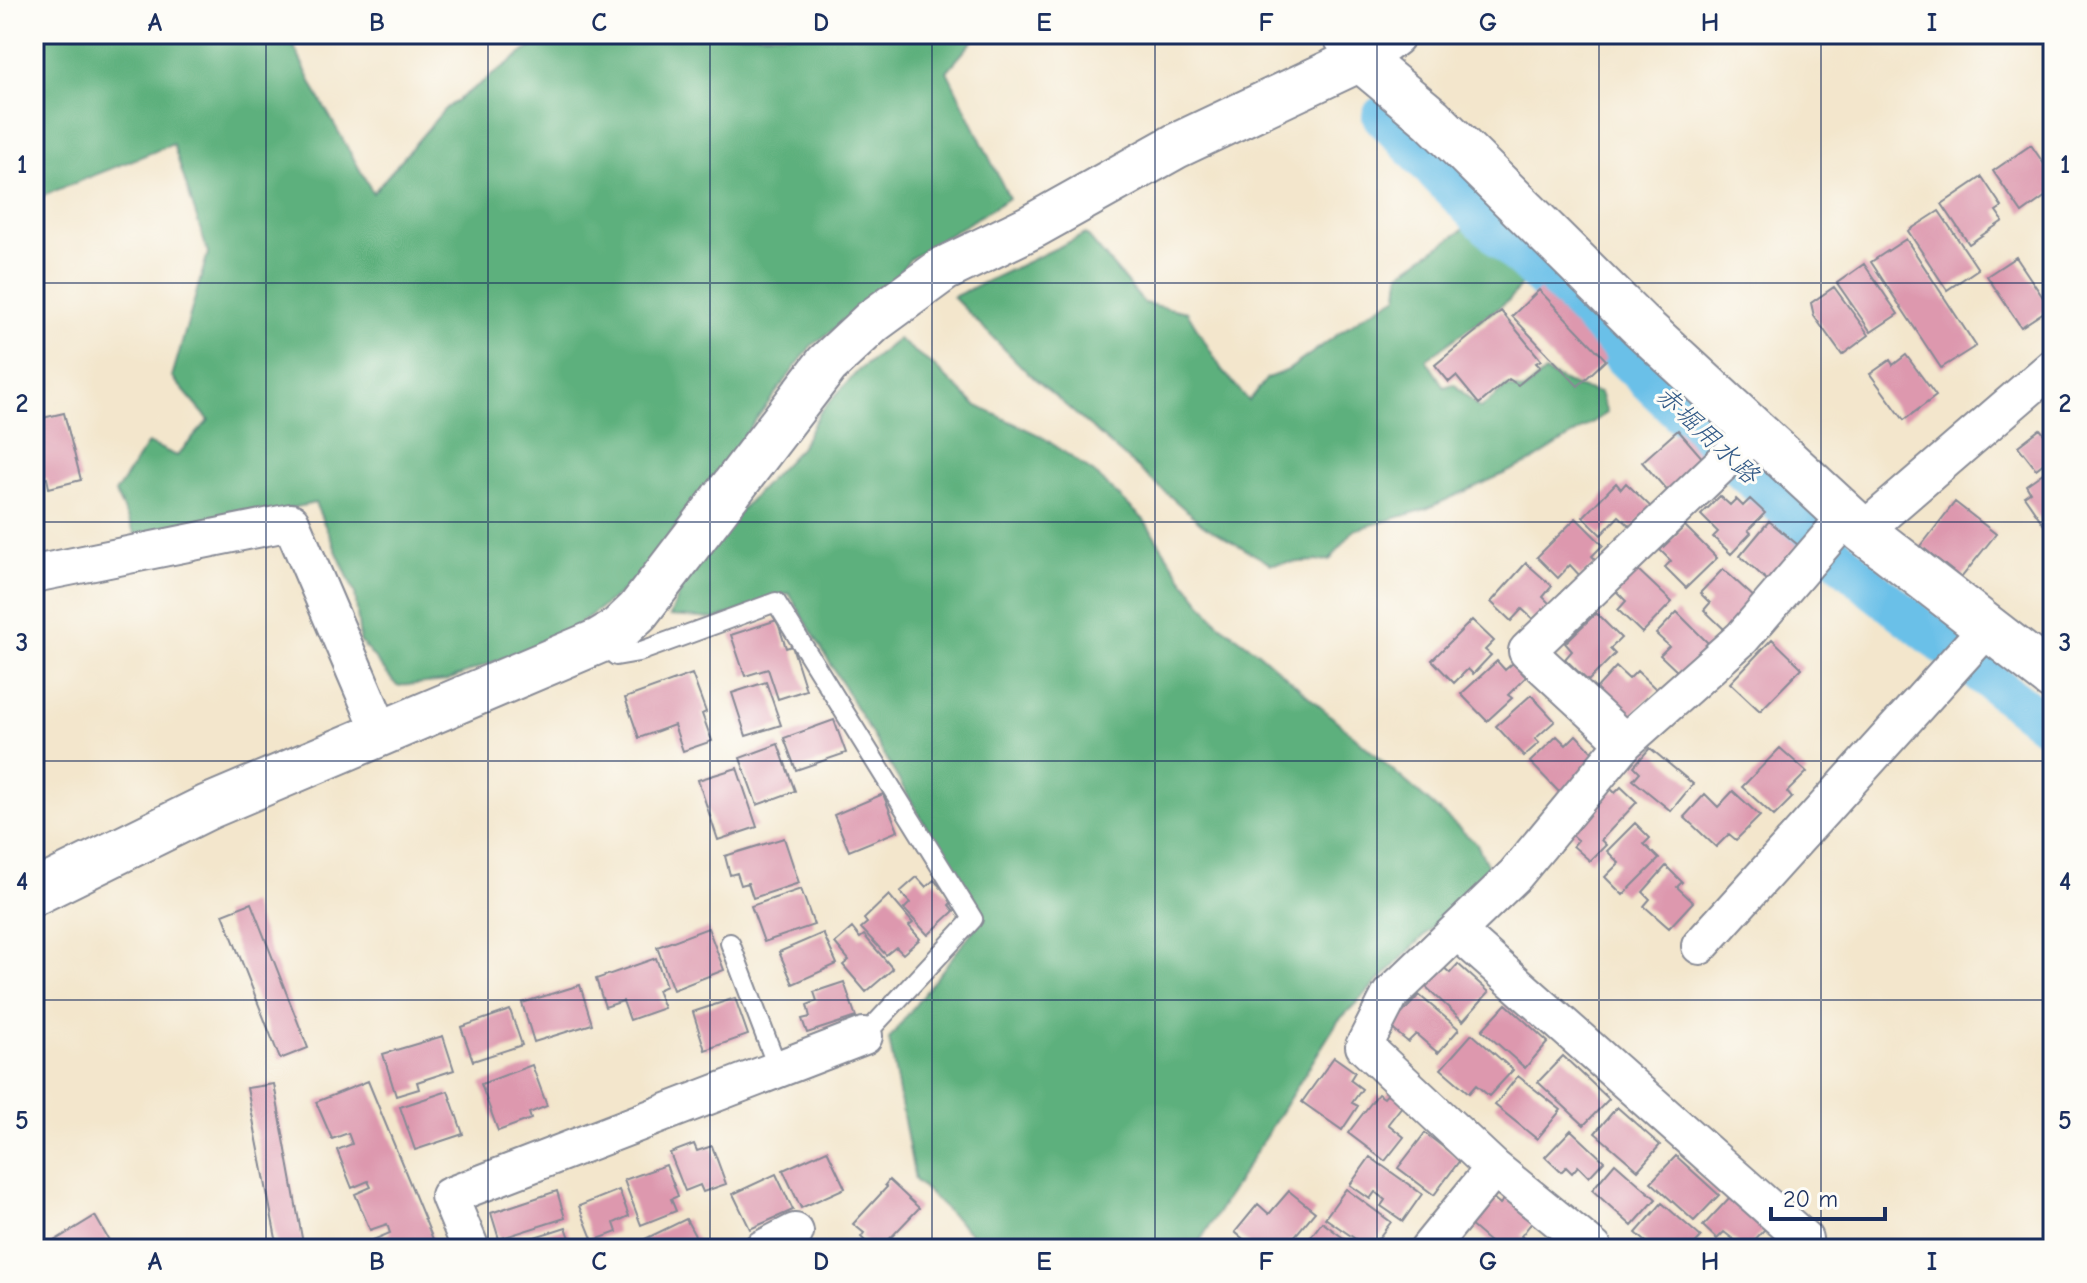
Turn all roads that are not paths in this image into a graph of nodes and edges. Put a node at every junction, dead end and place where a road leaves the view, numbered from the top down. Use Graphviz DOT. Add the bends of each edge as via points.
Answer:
graph roads {
  1 [pos="1366,42"];
  2 [pos="2053,367"];
  3 [pos="1755,432"];
  4 [pos="1855,523"];
  5 [pos="34,574"];
  6 [pos="1989,626"];
  7 [pos="599,641"];
  8 [pos="2053,678"];
  9 [pos="381,732"];
  10 [pos="1625,742"];
  11 [pos="34,893"];
  12 [pos="1457,931"];
  13 [pos="730,943"];
  14 [pos="1700,946"];
  15 [pos="864,1036"];
  16 [pos="778,1069"];
  17 [pos="1494,1168"];
  18 [pos="795,1232"];
  19 [pos="471,1249"];
  20 [pos="762,1249"];
  21 [pos="1428,1249"];
  22 [pos="1594,1249"];
  23 [pos="1797,1249"];
  1 -- 3 [label="street" via="1432,119"];
  1 -- 7 [label="street" via="1033,226 944,269 873,321 827,364 638,611"];
  2 -- 4 [label="street"];
  3 -- 4 [label="street"];
  3 -- 10 [label="street" via="1527,651"];
  4 -- 6 [label="street"];
  4 -- 10 [label="street" via="1742,638"];
  5 -- 9 [label="street" via="291,522"];
  6 -- 8 [label="street"];
  6 -- 14 [label="street"];
  7 -- 9 [label="street"];
  7 -- 15 [label="lane" via="616,656 639,652 776,602 973,919"];
  9 -- 11 [label="street" via="208,807"];
  10 -- 12 [label="street" via="1515,875"];
  12 -- 17 [label="street" via="1390,995 1364,1046"];
  12 -- 23 [label="street" via="1804,1239"];
  13 -- 16 [label="lane"];
  15 -- 16 [label="street"];
  16 -- 19 [label="street" via="449,1196"];
  17 -- 21 [label="street"];
  17 -- 22 [label="street"];
  18 -- 20 [label="street"];
}
